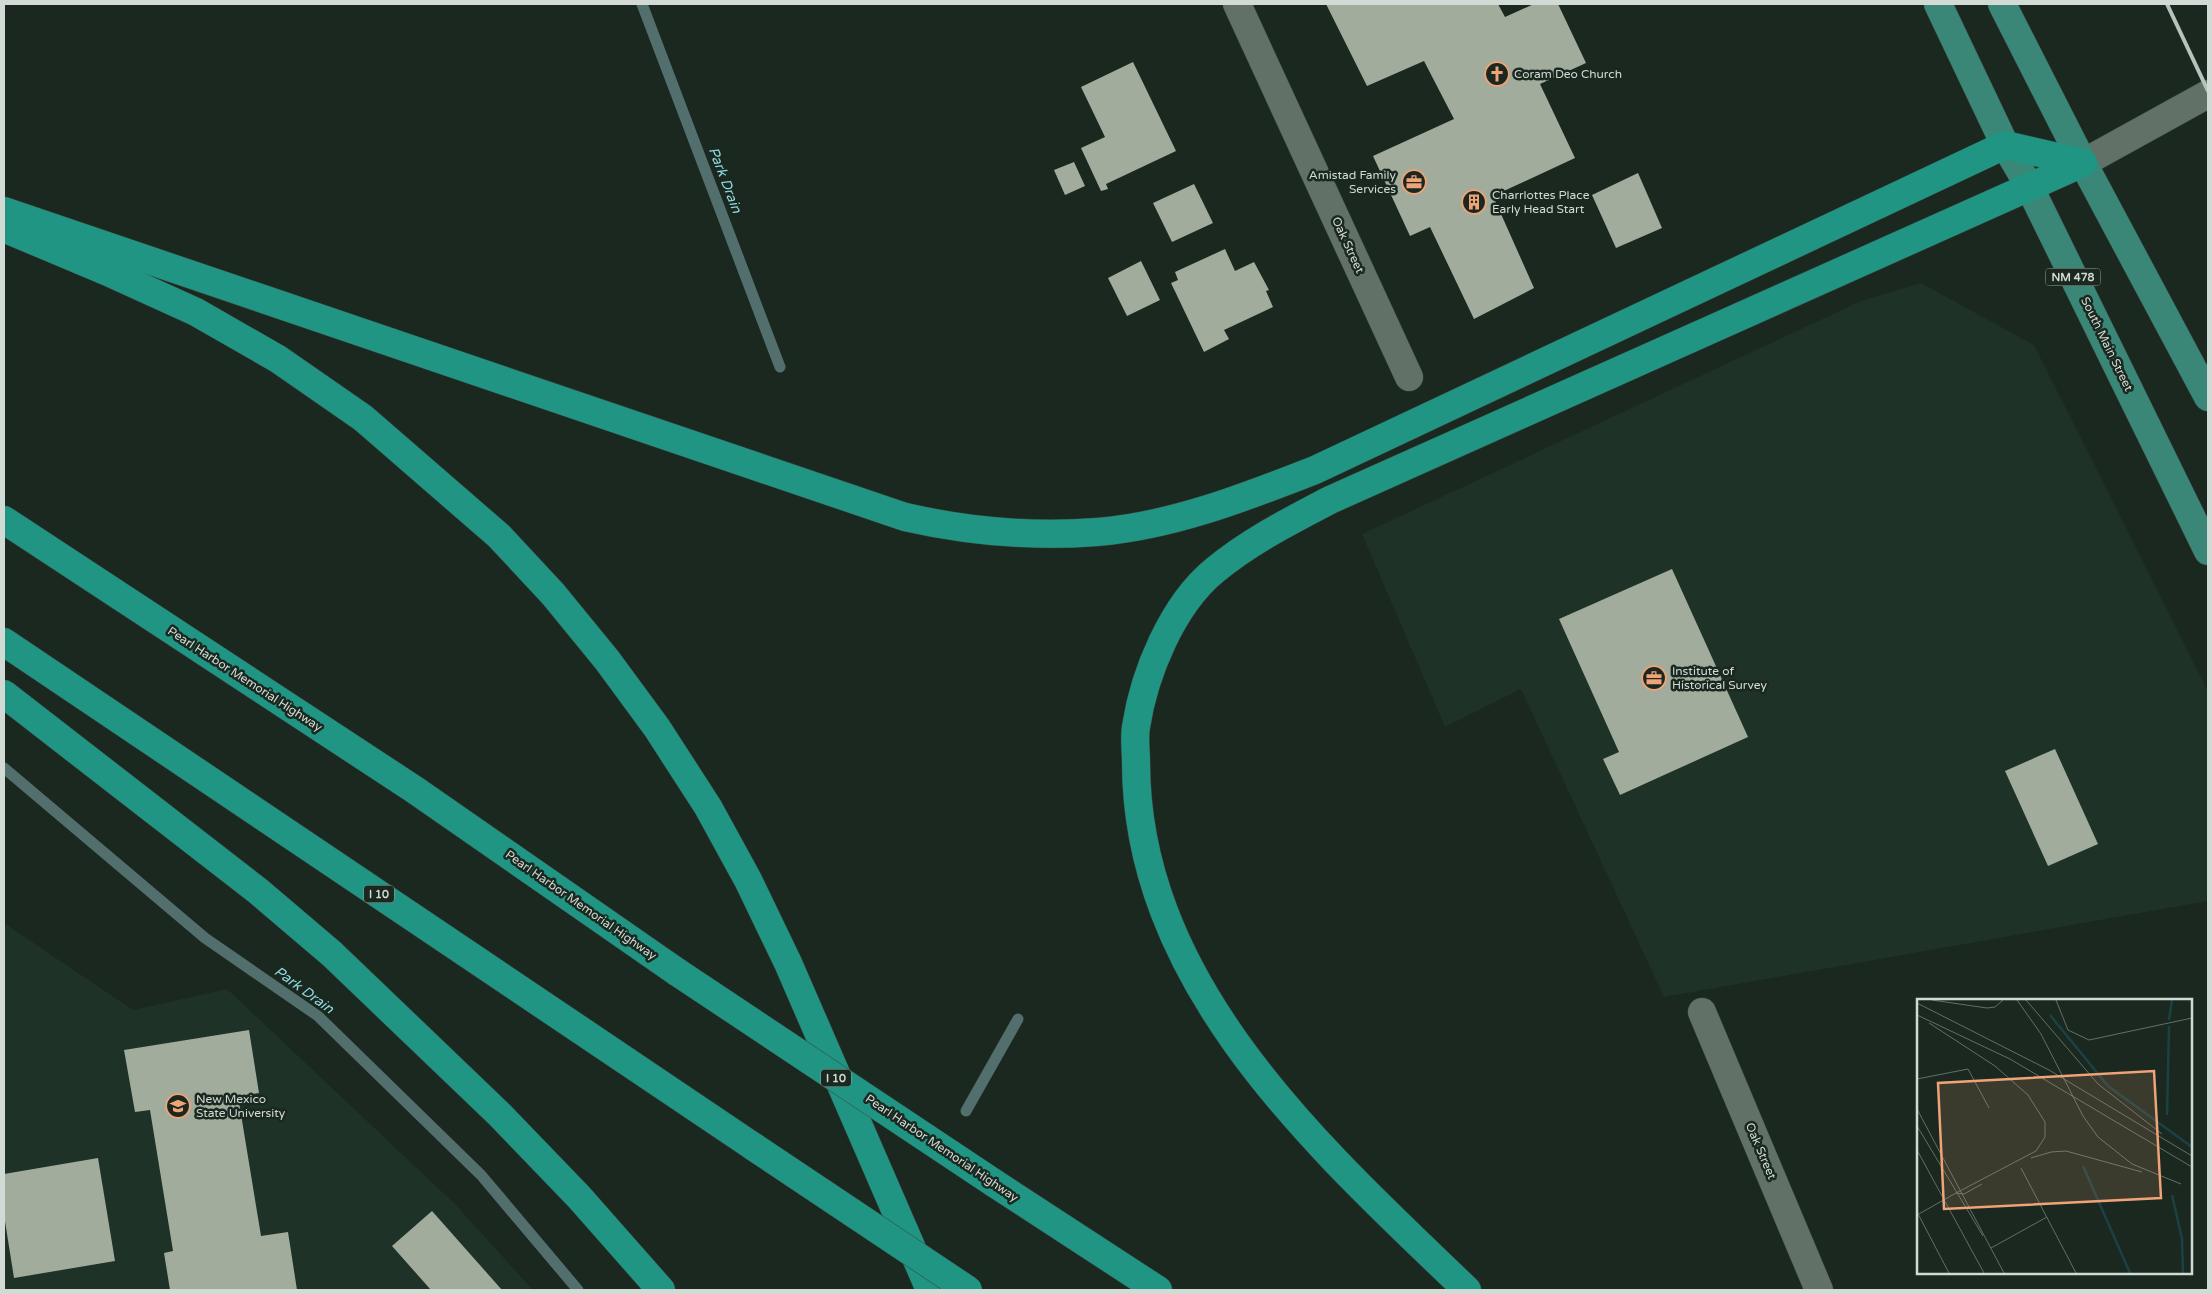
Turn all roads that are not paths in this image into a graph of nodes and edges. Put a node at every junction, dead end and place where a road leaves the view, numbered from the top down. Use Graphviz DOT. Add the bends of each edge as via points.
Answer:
graph roads {
  1 [pos="1237,4"];
  2 [pos="1938,4"];
  3 [pos="2002,4"];
  4 [pos="2208,94"];
  5 [pos="2005,145"];
  6 [pos="2083,163"];
  7 [pos="2029,186"];
  8 [pos="4,211"];
  9 [pos="4,228"];
  10 [pos="1409,377"];
  11 [pos="2208,397"];
  12 [pos="4,520"];
  13 [pos="2208,551"];
  14 [pos="4,642"];
  15 [pos="4,694"];
  16 [pos="1702,1012"];
  17 [pos="661,1290"];
  18 [pos="930,1290"];
  19 [pos="968,1290"];
  20 [pos="1158,1290"];
  21 [pos="1467,1290"];
  22 [pos="1819,1290"];
  1 -- 10 [label="street, Oak Street"];
  2 -- 5 [label="main road, South Main Street / NM 478"];
  3 -- 6 [label="main road"];
  4 -- 6 [label="street"];
  5 -- 6 [label="highway"];
  5 -- 7 [label="main road, South Main Street / NM 478"];
  5 -- 8 [label="highway" via="1315,470 1196,512 1098,532 993,530 946,526 905,517"];
  6 -- 7 [label="highway"];
  6 -- 11 [label="main road"];
  7 -- 13 [label="main road, South Main Street / NM 478"];
  7 -- 21 [label="highway" via="1330,500 1290,521 1213,571 1184,605 1160,647 1144,685 1136,730 1136,781 1140,834 1151,878 1173,933 1199,986 1233,1039 1298,1121 1359,1186"];
  9 -- 18 [label="highway" via="196,312 278,359 363,418 499,536 553,594 657,728 708,806 788,963"];
  12 -- 20 [label="highway, Pearl Harbor Memorial Highway / I 10, bridge" via="414,790 678,972"];
  14 -- 19 [label="highway, I 10, bridge"];
  15 -- 17 [label="highway" via="258,891 332,954 499,1114 580,1197"];
  16 -- 22 [label="street, Oak Street"];
}
